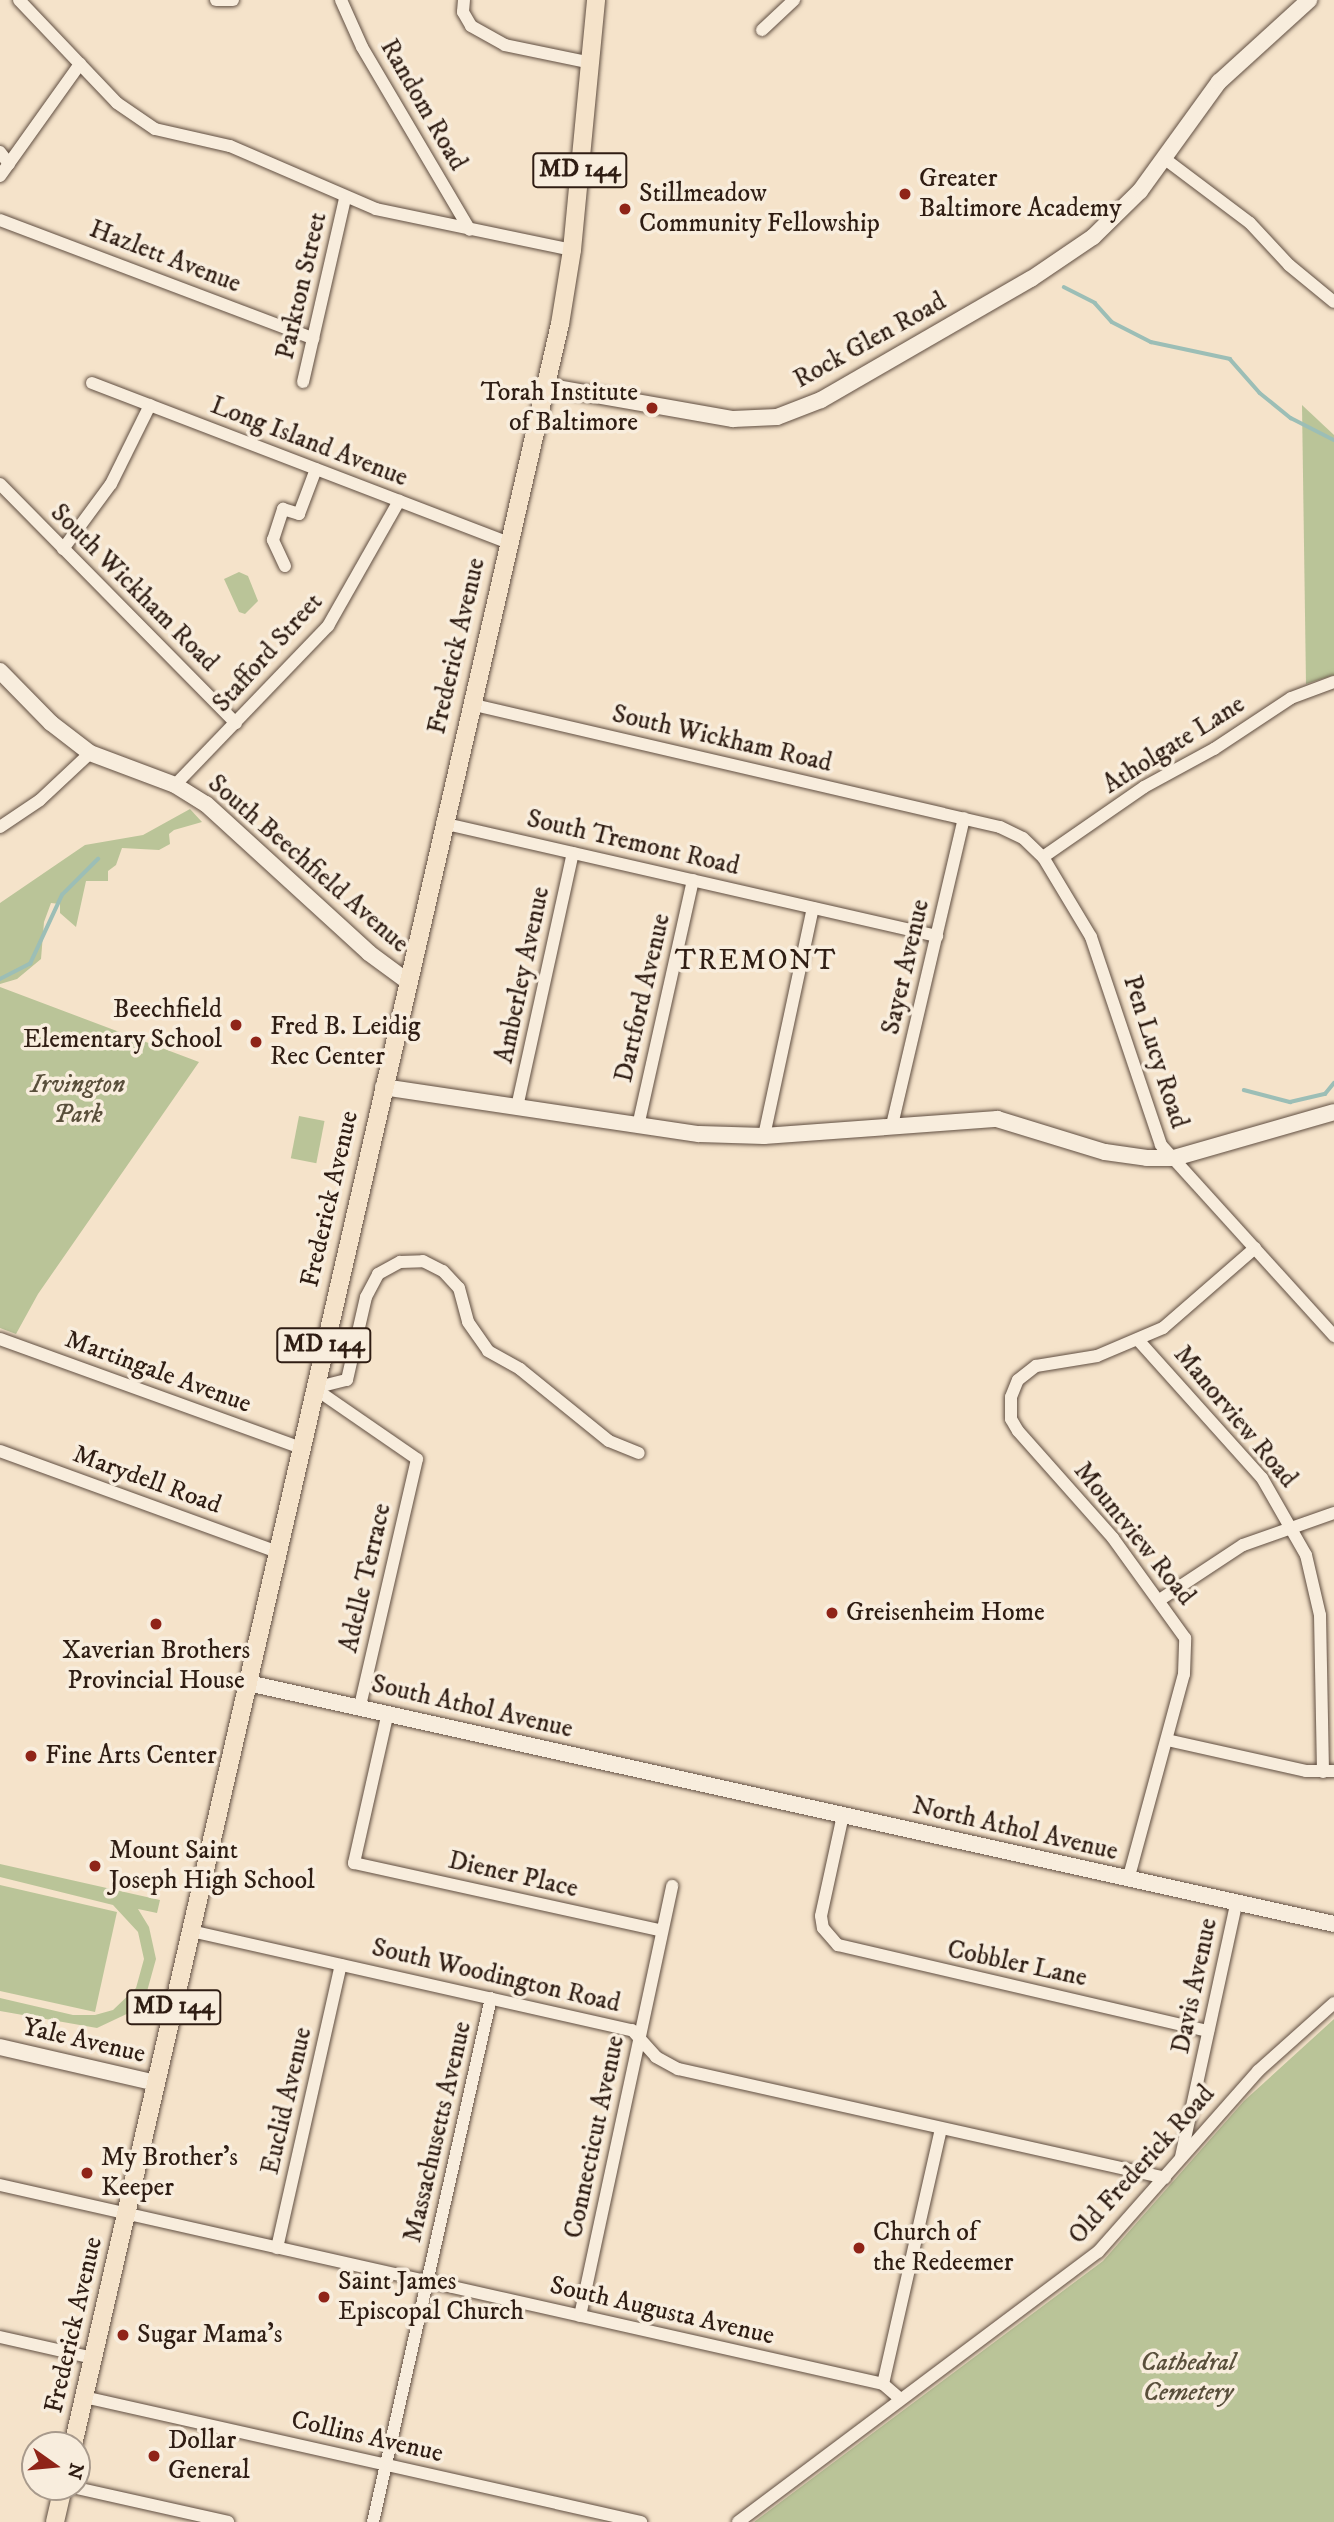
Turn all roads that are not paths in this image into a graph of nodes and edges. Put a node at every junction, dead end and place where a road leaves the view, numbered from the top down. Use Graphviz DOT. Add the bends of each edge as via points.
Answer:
graph roads {
  1 [pos="19,0"];
  2 [pos="216,0"];
  3 [pos="233,0"];
  4 [pos="341,0"];
  5 [pos="596,0"];
  6 [pos="1308,0"];
  7 [pos="785,3"];
  8 [pos="464,6"];
  9 [pos="762,30"];
  10 [pos="591,63"];
  11 [pos="80,64"];
  12 [pos="0,152"];
  13 [pos="1165,159"];
  14 [pos="9,164"];
  15 [pos="0,176"];
  16 [pos="345,199"];
  17 [pos="0,220"];
  18 [pos="470,230"];
  19 [pos="572,250"];
  20 [pos="1334,302"];
  21 [pos="313,338"];
  22 [pos="303,382"];
  23 [pos="92,383"];
  24 [pos="545,386"];
  25 [pos="150,405"];
  26 [pos="316,469"];
  27 [pos="0,485"];
  28 [pos="398,501"];
  29 [pos="509,543"];
  30 [pos="63,549"];
  31 [pos="285,566"];
  32 [pos="0,671"];
  33 [pos="1334,682"];
  34 [pos="470,704"];
  35 [pos="236,723"];
  36 [pos="90,753"];
  37 [pos="175,785"];
  38 [pos="964,818"];
  39 [pos="442,823"];
  40 [pos="0,827"];
  41 [pos="573,853"];
  42 [pos="1043,857"];
  43 [pos="693,880"];
  44 [pos="813,908"];
  45 [pos="937,936"];
  46 [pos="407,981"];
  47 [pos="383,1087"];
  48 [pos="517,1107"];
  49 [pos="1334,1112"];
  50 [pos="892,1125"];
  51 [pos="638,1126"];
  52 [pos="764,1136"];
  53 [pos="1174,1158"];
  54 [pos="1255,1248"];
  55 [pos="1334,1336"];
  56 [pos="0,1339"];
  57 [pos="1139,1341"];
  58 [pos="314,1388"];
  59 [pos="301,1448"];
  60 [pos="0,1451"];
  61 [pos="639,1453"];
  62 [pos="1334,1513"];
  63 [pos="1293,1527"];
  64 [pos="278,1552"];
  65 [pos="1161,1599"];
  66 [pos="248,1683"];
  67 [pos="360,1706"];
  68 [pos="388,1712"];
  69 [pos="1167,1740"];
  70 [pos="1329,1772"];
  71 [pos="685,1780"];
  72 [pos="843,1815"];
  73 [pos="1128,1880"];
  74 [pos="672,1886"];
  75 [pos="1236,1904"];
  76 [pos="1334,1924"];
  77 [pos="191,1931"];
  78 [pos="662,1931"];
  79 [pos="341,1965"];
  80 [pos="491,1998"];
  81 [pos="1334,2003"];
  82 [pos="1208,2031"];
  83 [pos="640,2034"];
  84 [pos="0,2047"];
  85 [pos="156,2083"];
  86 [pos="941,2128"];
  87 [pos="1180,2161"];
  88 [pos="1165,2178"];
  89 [pos="0,2185"];
  90 [pos="126,2214"];
  91 [pos="277,2248"];
  92 [pos="427,2281"];
  93 [pos="580,2316"];
  94 [pos="0,2337"];
  95 [pos="93,2358"];
  96 [pos="883,2384"];
  97 [pos="84,2397"];
  98 [pos="900,2399"];
  99 [pos="76,2431"];
  100 [pos="386,2465"];
  101 [pos="91,2491"];
  102 [pos="60,2501"];
  103 [pos="55,2522"];
  104 [pos="228,2522"];
  105 [pos="373,2522"];
  106 [pos="641,2522"];
  107 [pos="738,2522"];
  1 -- 11 [label="street"];
  2 -- 3 [label="street"];
  4 -- 18 [label="street, Random Road" via="362,47"];
  5 -- 10 [label="main road, Frederick Avenue / MD 144"];
  6 -- 13 [label="street, Rock Glen Road" via="1219,82"];
  7 -- 9 [label="street"];
  8 -- 10 [label="street" via="471,26 505,45"];
  10 -- 19 [label="main road, Frederick Avenue / MD 144"];
  11 -- 14 [label="street"];
  11 -- 16 [label="street" via="140,122 230,146"];
  12 -- 14 [label="street"];
  13 -- 20 [label="street" via="1250,223 1289,265"];
  13 -- 24 [label="street, Rock Glen Road" via="1116,216 1058,262 801,408 777,417 733,419"];
  14 -- 15 [label="street"];
  16 -- 18 [label="street"];
  16 -- 21 [label="street, Parkton Street"];
  17 -- 21 [label="street, Hazlett Avenue"];
  18 -- 19 [label="street"];
  19 -- 24 [label="main road, Frederick Avenue / MD 144"];
  21 -- 22 [label="street, Parkton Street"];
  23 -- 25 [label="street, Long Island Avenue"];
  24 -- 29 [label="main road, Frederick Avenue / MD 144"];
  25 -- 26 [label="street, Long Island Avenue"];
  25 -- 30 [label="street" via="111,484"];
  26 -- 28 [label="street, Long Island Avenue"];
  26 -- 31 [label="street" via="299,514 283,509 273,540"];
  27 -- 30 [label="street, South Wickham Road"];
  28 -- 29 [label="street, Long Island Avenue"];
  28 -- 35 [label="street, Stafford Street" via="334,618"];
  29 -- 34 [label="main road, Frederick Avenue / MD 144"];
  30 -- 35 [label="street, South Wickham Road"];
  32 -- 36 [label="street, South Beechfield Avenue" via="51,723"];
  33 -- 42 [label="street, Atholgate Lane" via="1291,698 1214,749 1144,787"];
  34 -- 38 [label="street, South Wickham Road"];
  34 -- 39 [label="main road, Frederick Avenue / MD 144"];
  35 -- 37 [label="street, Stafford Street"];
  36 -- 37 [label="street, South Beechfield Avenue"];
  36 -- 40 [label="street" via="40,800"];
  37 -- 46 [label="street, South Beechfield Avenue" via="206,804 369,953"];
  38 -- 42 [label="street, South Wickham Road" via="1014,832"];
  38 -- 45 [label="street, Sayer Avenue"];
  39 -- 41 [label="street, South Tremont Road"];
  39 -- 46 [label="main road, Frederick Avenue / MD 144"];
  41 -- 43 [label="street, South Tremont Road"];
  41 -- 48 [label="street, Amberley Avenue"];
  42 -- 53 [label="street, Pen Lucy Road" via="1095,946 1158,1139"];
  43 -- 44 [label="street, South Tremont Road"];
  43 -- 51 [label="street, Dartford Avenue"];
  44 -- 45 [label="street, South Tremont Road"];
  44 -- 52 [label="street"];
  45 -- 50 [label="street, Sayer Avenue"];
  46 -- 47 [label="main road, Frederick Avenue / MD 144"];
  47 -- 48 [label="street"];
  47 -- 58 [label="main road, Frederick Avenue / MD 144"];
  48 -- 51 [label="street"];
  49 -- 53 [label="street"];
  50 -- 52 [label="street"];
  50 -- 53 [label="street" via="997,1119 1105,1152"];
  51 -- 52 [label="street"];
  53 -- 54 [label="street, Pen Lucy Road"];
  54 -- 55 [label="street, Pen Lucy Road"];
  54 -- 57 [label="street" via="1182,1315"];
  56 -- 59 [label="street, Martingale Avenue"];
  57 -- 63 [label="street, Manorview Road" via="1262,1478"];
  57 -- 65 [label="street, Mountview Road" via="1024,1372 1014,1387 1010,1407 1018,1431"];
  58 -- 59 [label="main road, Frederick Avenue / MD 144"];
  58 -- 61 [label="street" via="347,1380 366,1297 378,1274 400,1262 423,1261 443,1271 459,1288 468,1322 488,1351 520,1369 609,1441"];
  58 -- 67 [label="street, Adelle Terrace" via="417,1460"];
  59 -- 64 [label="main road, Frederick Avenue / MD 144"];
  60 -- 64 [label="street, Marydell Road"];
  62 -- 63 [label="street"];
  63 -- 65 [label="street" via="1234,1549"];
  63 -- 70 [label="street, Manorview Road" via="1306,1555 1320,1615"];
  64 -- 66 [label="main road, Frederick Avenue / MD 144"];
  65 -- 69 [label="street, Mountview Road" via="1180,1625 1188,1651"];
  66 -- 67 [label="street, South Athol Avenue"];
  66 -- 77 [label="main road, Frederick Avenue / MD 144"];
  67 -- 68 [label="street, South Athol Avenue"];
  68 -- 71 [label="street, South Athol Avenue"];
  68 -- 78 [label="street, Diener Place" via="355,1863"];
  69 -- 70 [label="street"];
  69 -- 73 [label="street, Mountview Road"];
  71 -- 72 [label="street, North Athol Avenue"];
  72 -- 73 [label="street, North Athol Avenue"];
  72 -- 82 [label="street, Cobbler Lane" via="822,1905 823,1928 848,1950"];
  73 -- 75 [label="street, North Athol Avenue"];
  74 -- 78 [label="street, Connecticut Avenue"];
  75 -- 76 [label="street, North Athol Avenue"];
  75 -- 82 [label="street, Davis Avenue"];
  77 -- 79 [label="street, South Woodington Road"];
  77 -- 85 [label="main road, Frederick Avenue / MD 144"];
  78 -- 83 [label="street, Connecticut Avenue"];
  79 -- 80 [label="street, South Woodington Road"];
  79 -- 91 [label="street, Euclid Avenue"];
  80 -- 83 [label="street, South Woodington Road"];
  80 -- 92 [label="street, Massachusetts Avenue"];
  81 -- 87 [label="street, Old Frederick Road" via="1258,2071"];
  82 -- 87 [label="street, Davis Avenue"];
  83 -- 86 [label="street, South Woodington Road" via="656,2057 678,2068"];
  83 -- 93 [label="street, Connecticut Avenue"];
  84 -- 85 [label="street, Yale Avenue"];
  85 -- 90 [label="main road, Frederick Avenue / MD 144"];
  86 -- 88 [label="street, South Woodington Road"];
  86 -- 96 [label="street"];
  87 -- 88 [label="street, Old Frederick Road"];
  88 -- 98 [label="street, Old Frederick Road" via="1098,2252"];
  89 -- 90 [label="street, South Augusta Avenue"];
  90 -- 91 [label="street, South Augusta Avenue"];
  90 -- 95 [label="main road, Frederick Avenue / MD 144"];
  91 -- 92 [label="street, South Augusta Avenue"];
  92 -- 93 [label="street, South Augusta Avenue"];
  92 -- 100 [label="street, Massachusetts Avenue"];
  93 -- 96 [label="street, South Augusta Avenue"];
  94 -- 95 [label="street"];
  95 -- 97 [label="main road, Frederick Avenue / MD 144"];
  96 -- 98 [label="street, South Augusta Avenue"];
  97 -- 99 [label="main road, Frederick Avenue / MD 144"];
  97 -- 100 [label="street, Collins Avenue"];
  98 -- 107 [label="street, Old Frederick Road"];
  100 -- 105 [label="street, Massachusetts Avenue"];
  100 -- 106 [label="street, Collins Avenue"];
  101 -- 104 [label="street"];
  102 -- 103 [label="main road"];
}
